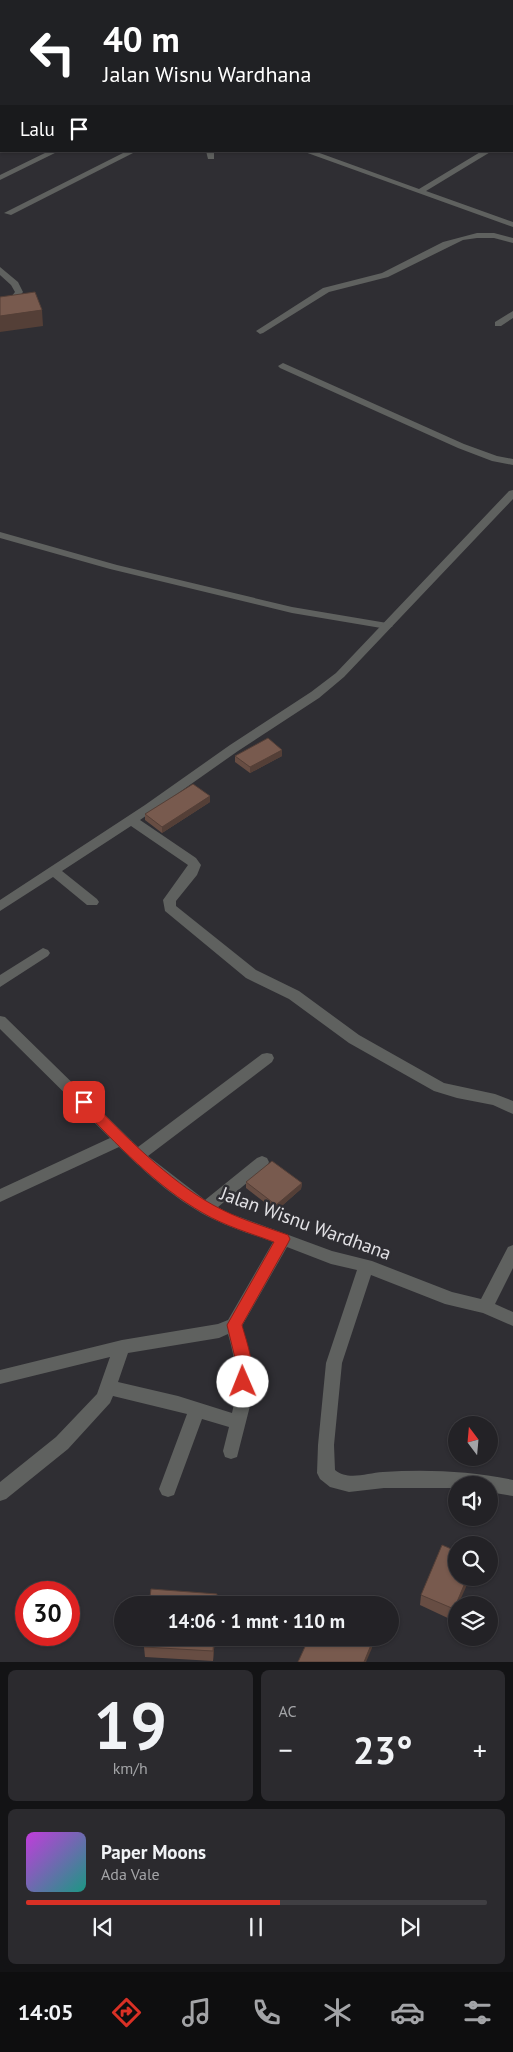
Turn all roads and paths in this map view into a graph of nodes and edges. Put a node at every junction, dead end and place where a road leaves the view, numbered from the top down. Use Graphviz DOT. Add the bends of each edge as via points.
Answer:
graph roads {
  1 [pos="53,152"];
  2 [pos="132,152"];
  3 [pos="309,152"];
  4 [pos="486,152"];
  5 [pos="0,178"];
  6 [pos="420,191"];
  7 [pos="8,213"];
  8 [pos="513,225"];
  9 [pos="513,241"];
  10 [pos="0,270"];
  11 [pos="0,306"];
  12 [pos="513,314"];
  13 [pos="498,324"];
  14 [pos="260,331"];
  15 [pos="283,366"];
  16 [pos="513,462"];
  17 [pos="513,494"];
  18 [pos="0,535"];
  19 [pos="386,626"];
  20 [pos="132,820"];
  21 [pos="54,871"];
  22 [pos="92,902"];
  23 [pos="0,906"];
  24 [pos="43,953"];
  25 [pos="0,982"];
  26 [pos="0,1021"];
  27 [pos="267,1058"];
  28 [pos="513,1108"];
  29 [pos="121,1140"];
  30 [pos="138,1155"];
  31 [pos="262,1162"];
  32 [pos="0,1196"];
  33 [pos="206,1208"];
  34 [pos="283,1239"];
  35 [pos="513,1252"];
  36 [pos="366,1266"];
  37 [pos="485,1307"];
  38 [pos="513,1319"];
  39 [pos="234,1325"];
  40 [pos="122,1347"];
  41 [pos="0,1377"];
  42 [pos="108,1387"];
  43 [pos="197,1410"];
  44 [pos="238,1422"];
  45 [pos="231,1451"];
  46 [pos="513,1488"];
  47 [pos="168,1489"];
  48 [pos="0,1493"];
  1 -- 5 [label="street"];
  2 -- 7 [label="street"];
  3 -- 6 [label="street"];
  4 -- 6 [label="street"];
  6 -- 8 [label="street"];
  9 -- 14 [label="street" via="483,234 456,239 384,276 326,290"];
  10 -- 11 [label="street" via="19,292 10,302"];
  12 -- 13 [label="street"];
  15 -- 16 [label="street" via="469,450"];
  17 -- 19 [label="street"];
  18 -- 19 [label="street" via="114,567 292,610"];
  19 -- 20 [label="street" via="356,661 315,695"];
  20 -- 21 [label="street"];
  20 -- 28 [label="street" via="195,865 170,900 170,908 251,974 294,995 354,1039 439,1087 487,1097"];
  21 -- 22 [label="street"];
  21 -- 23 [label="street"];
  24 -- 25 [label="street"];
  26 -- 29 [label="street, Jalan Wisnu Wardhana"];
  27 -- 30 [label="street"];
  29 -- 30 [label="street, Jalan Wisnu Wardhana"];
  29 -- 32 [label="street"];
  30 -- 33 [label="street, Jalan Wisnu Wardhana" via="168,1182"];
  31 -- 33 [label="street"];
  33 -- 34 [label="street, Jalan Wisnu Wardhana"];
  34 -- 36 [label="street, Jalan Wisnu Wardhana"];
  34 -- 39 [label="street"];
  35 -- 37 [label="street"];
  36 -- 37 [label="street, Jalan Wisnu Wardhana" via="451,1299"];
  36 -- 46 [label="street" via="334,1363 326,1473 335,1481 350,1484 422,1479 483,1482"];
  37 -- 38 [label="street, Jalan Wisnu Wardhana"];
  39 -- 40 [label="street" via="219,1331"];
  39 -- 44 [label="street" via="244,1362"];
  40 -- 41 [label="street"];
  40 -- 42 [label="street"];
  42 -- 43 [label="street"];
  42 -- 48 [label="street" via="104,1398 62,1443"];
  43 -- 44 [label="street"];
  43 -- 47 [label="street"];
  44 -- 45 [label="street"];
}
